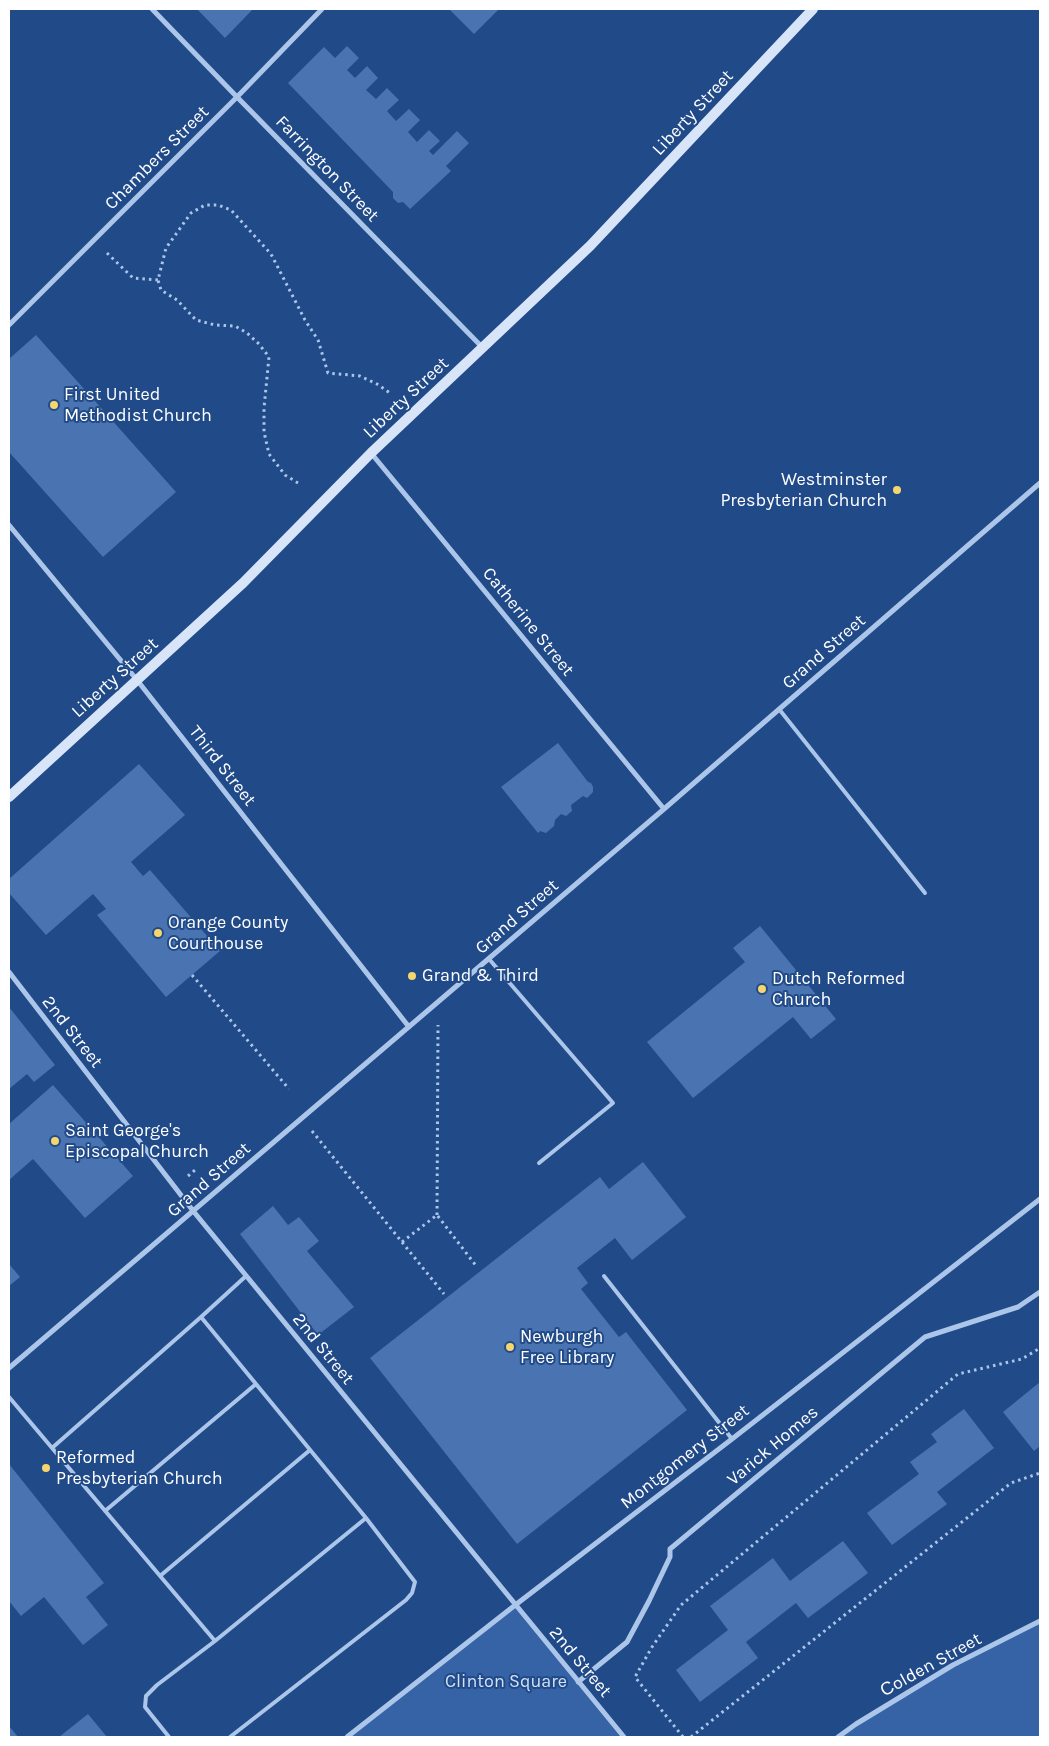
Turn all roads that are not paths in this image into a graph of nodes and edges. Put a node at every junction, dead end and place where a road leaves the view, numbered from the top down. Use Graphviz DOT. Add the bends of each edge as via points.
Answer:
graph roads {
  1 [pos="152,9"];
  2 [pos="322,9"];
  3 [pos="813,9"];
  4 [pos="236,97"];
  5 [pos="9,326"];
  6 [pos="483,348"];
  7 [pos="371,453"];
  8 [pos="1040,483"];
  9 [pos="9,525"];
  10 [pos="137,680"];
  11 [pos="779,709"];
  12 [pos="9,797"];
  13 [pos="664,809"];
  14 [pos="925,893"];
  15 [pos="489,959"];
  16 [pos="9,972"];
  17 [pos="409,1027"];
  18 [pos="539,1163"];
  19 [pos="1040,1199"];
  20 [pos="194,1212"];
  21 [pos="246,1276"];
  22 [pos="604,1276"];
  23 [pos="1040,1292"];
  24 [pos="201,1317"];
  25 [pos="10,1366"];
  26 [pos="256,1384"];
  27 [pos="9,1397"];
  28 [pos="732,1439"];
  29 [pos="52,1448"];
  30 [pos="310,1450"];
  31 [pos="105,1511"];
  32 [pos="366,1518"];
  33 [pos="160,1576"];
  34 [pos="514,1606"];
  35 [pos="1040,1621"];
  36 [pos="215,1641"];
  37 [pos="578,1682"];
  38 [pos="169,1737"];
  39 [pos="230,1737"];
  40 [pos="348,1737"];
  41 [pos="624,1737"];
  42 [pos="838,1737"];
  1 -- 4 [label="street, Farrington Street"];
  2 -- 4 [label="street, Chambers Street"];
  3 -- 6 [label="street, Liberty Street" via="590,246"];
  4 -- 5 [label="street, Chambers Street"];
  4 -- 6 [label="street, Farrington Street"];
  6 -- 7 [label="street, Liberty Street"];
  7 -- 10 [label="street, Liberty Street" via="242,583"];
  7 -- 13 [label="street, Catherine Street"];
  8 -- 11 [label="street, Grand Street"];
  9 -- 10 [label="street, Third Street"];
  10 -- 12 [label="street, Liberty Street"];
  10 -- 17 [label="street, Third Street"];
  11 -- 13 [label="street, Grand Street"];
  11 -- 14 [label="lane"];
  13 -- 15 [label="street, Grand Street"];
  15 -- 17 [label="street, Grand Street"];
  15 -- 18 [label="lane" via="613,1103"];
  16 -- 20 [label="street, 2nd Street"];
  17 -- 20 [label="street, Grand Street"];
  19 -- 28 [label="street, Montgomery Street"];
  20 -- 21 [label="street, 2nd Street"];
  20 -- 25 [label="street, Grand Street"];
  21 -- 24 [label="lane"];
  21 -- 34 [label="street, 2nd Street"];
  22 -- 28 [label="lane"];
  23 -- 37 [label="street, Varick Homes" via="1018,1307 925,1337 670,1549 670,1557 627,1642"];
  24 -- 26 [label="lane"];
  24 -- 29 [label="lane"];
  26 -- 30 [label="lane"];
  26 -- 31 [label="lane"];
  27 -- 29 [label="lane"];
  28 -- 34 [label="street, Montgomery Street"];
  29 -- 31 [label="lane"];
  30 -- 32 [label="lane"];
  30 -- 33 [label="lane"];
  31 -- 33 [label="lane"];
  32 -- 36 [label="lane"];
  32 -- 39 [label="lane" via="415,1582 412,1593"];
  33 -- 36 [label="lane"];
  34 -- 37 [label="street, 2nd Street"];
  34 -- 40 [label="street, Montgomery Street"];
  35 -- 42 [label="street, Сolden Street" via="953,1665"];
  36 -- 38 [label="lane" via="146,1696 145,1707"];
  37 -- 41 [label="street, 2nd Street"];
}
